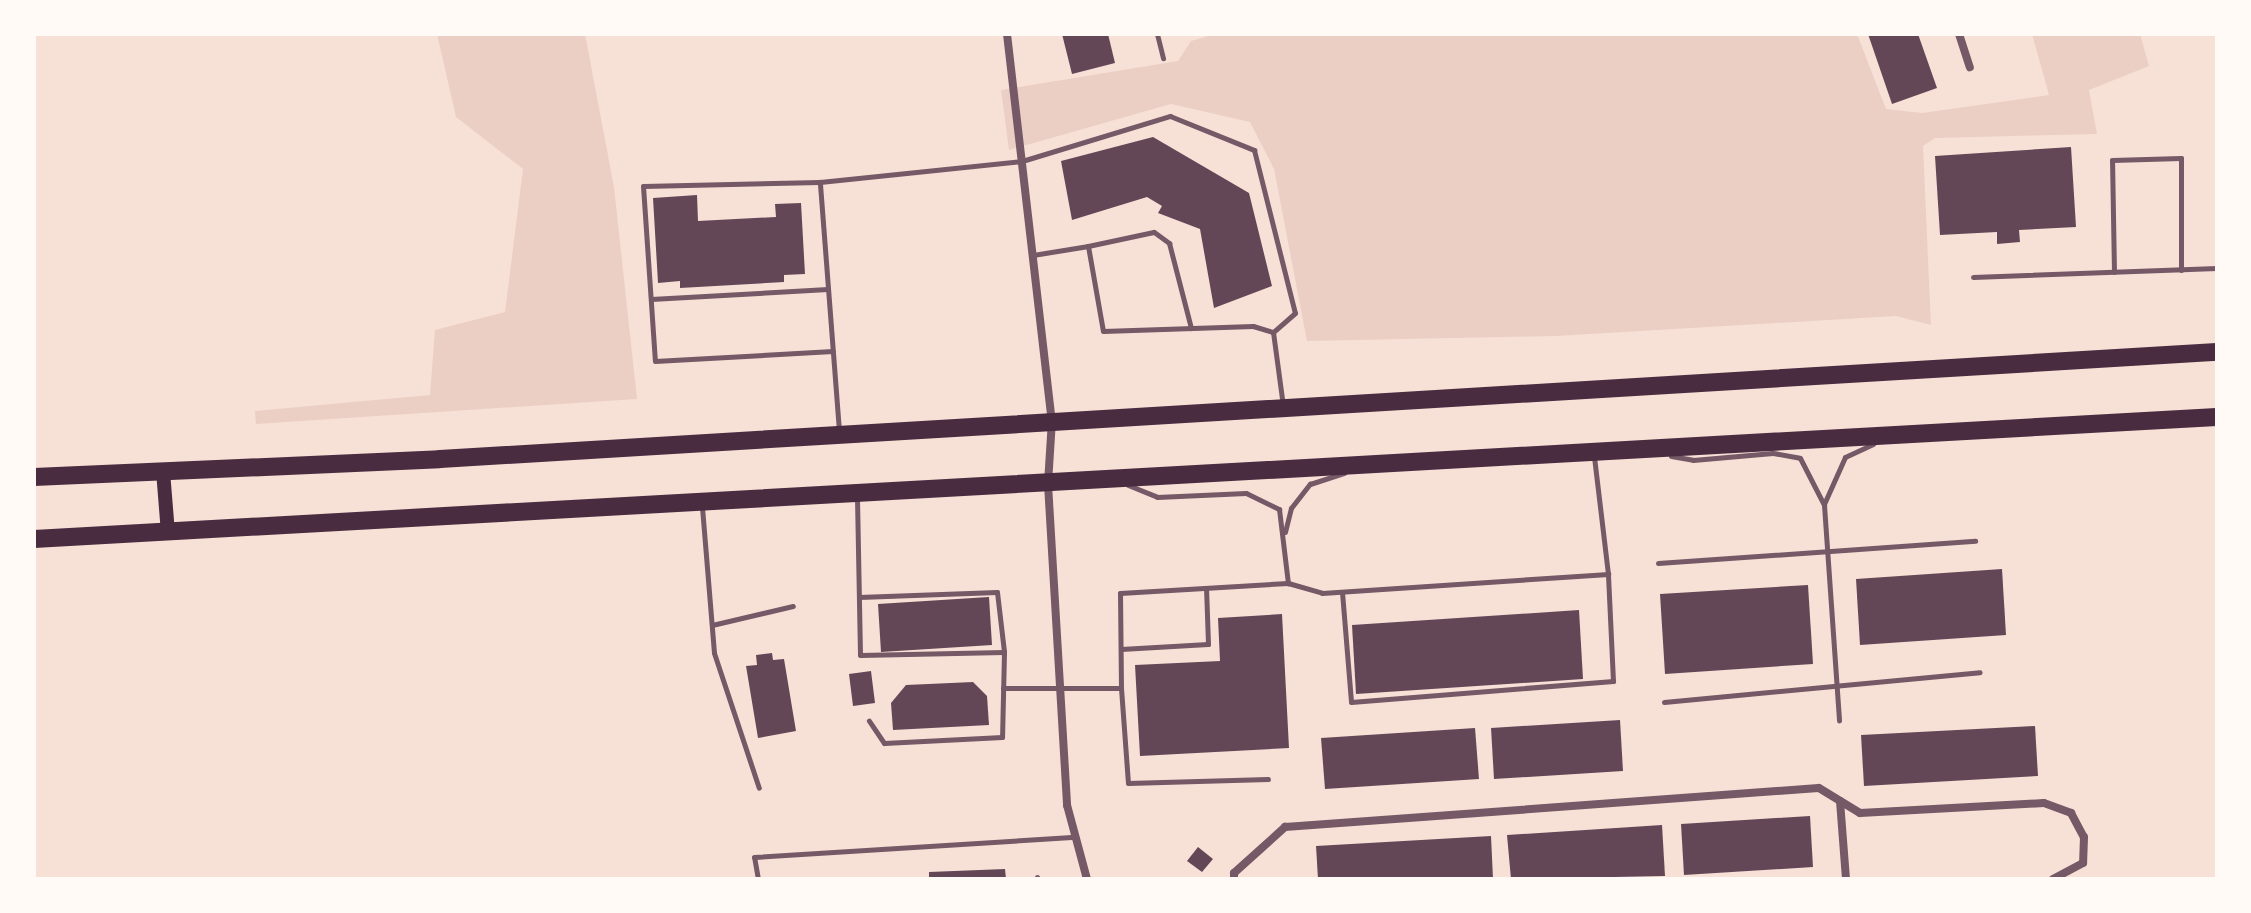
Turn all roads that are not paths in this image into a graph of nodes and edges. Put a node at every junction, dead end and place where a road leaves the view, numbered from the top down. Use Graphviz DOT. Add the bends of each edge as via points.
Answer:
graph roads {
  1 [pos="1007,34"];
  2 [pos="1157,34"];
  3 [pos="1959,34"];
  4 [pos="1163,58"];
  5 [pos="1970,67"];
  6 [pos="1022,161"];
  7 [pos="820,182"];
  8 [pos="1088,246"];
  9 [pos="1033,255"];
  10 [pos="2217,268"];
  11 [pos="2181,270"];
  12 [pos="2114,272"];
  13 [pos="1973,277"];
  14 [pos="828,289"];
  15 [pos="651,299"];
  16 [pos="1191,328"];
  17 [pos="1273,332"];
  18 [pos="833,351"];
  19 [pos="2217,352"];
  20 [pos="1283,408"];
  21 [pos="2217,417"];
  22 [pos="1052,420"];
  23 [pos="839,432"];
  24 [pos="1908,433"];
  25 [pos="1641,450"];
  26 [pos="1593,453"];
  27 [pos="1364,466"];
  28 [pos="163,471"];
  29 [pos="34,477"];
  30 [pos="1116,480"];
  31 [pos="1048,484"];
  32 [pos="856,493"];
  33 [pos="701,502"];
  34 [pos="1824,505"];
  35 [pos="168,533"];
  36 [pos="1285,533"];
  37 [pos="34,539"];
  38 [pos="1975,541"];
  39 [pos="1827,552"];
  40 [pos="1658,563"];
  41 [pos="1608,574"];
  42 [pos="1288,583"];
  43 [pos="1206,588"];
  44 [pos="1342,592"];
  45 [pos="859,597"];
  46 [pos="793,606"];
  47 [pos="712,625"];
  48 [pos="1121,649"];
  49 [pos="1004,652"];
  50 [pos="1980,672"];
  51 [pos="1003,688"];
  52 [pos="1121,688"];
  53 [pos="1058,689"];
  54 [pos="1836,689"];
  55 [pos="1664,702"];
  56 [pos="1839,720"];
  57 [pos="869,721"];
  58 [pos="1268,779"];
  59 [pos="759,788"];
  60 [pos="1840,801"];
  61 [pos="1075,837"];
  62 [pos="758,879"];
  63 [pos="1087,879"];
  64 [pos="1234,879"];
  65 [pos="1846,879"];
  66 [pos="2053,879"];
  1 -- 6 [label="street"];
  2 -- 4 [label="lane"];
  3 -- 5 [label="street"];
  6 -- 7 [label="lane"];
  6 -- 9 [label="street"];
  6 -- 17 [label="lane" via="1170,116 1254,150 1295,313"];
  7 -- 14 [label="lane"];
  7 -- 15 [label="lane" via="643,186"];
  8 -- 9 [label="lane"];
  8 -- 16 [label="lane" via="1154,232 1169,243"];
  8 -- 16 [label="lane" via="1103,331"];
  9 -- 22 [label="street"];
  10 -- 11 [label="lane"];
  11 -- 12 [label="lane"];
  11 -- 12 [label="lane" via="2181,158 2112,160"];
  12 -- 13 [label="lane"];
  14 -- 15 [label="lane"];
  14 -- 18 [label="lane"];
  15 -- 18 [label="lane" via="655,361"];
  16 -- 17 [label="lane" via="1253,326"];
  17 -- 20 [label="lane"];
  18 -- 23 [label="lane"];
  19 -- 20 [label="highway"];
  20 -- 22 [label="highway"];
  21 -- 24 [label="highway"];
  22 -- 23 [label="highway"];
  22 -- 31 [label="street"];
  23 -- 28 [label="highway"];
  24 -- 25 [label="highway"];
  24 -- 34 [label="lane" via="1845,457"];
  25 -- 26 [label="highway"];
  25 -- 34 [label="lane" via="1693,460 1773,453 1800,458"];
  26 -- 27 [label="highway"];
  26 -- 41 [label="lane"];
  27 -- 30 [label="highway"];
  27 -- 36 [label="lane" via="1310,484 1291,508"];
  28 -- 29 [label="highway"];
  28 -- 35 [label="main road"];
  30 -- 31 [label="highway"];
  30 -- 36 [label="lane" via="1157,497 1246,493 1279,509"];
  31 -- 32 [label="highway"];
  31 -- 53 [label="street"];
  32 -- 33 [label="highway"];
  32 -- 45 [label="lane"];
  33 -- 35 [label="highway"];
  33 -- 47 [label="lane"];
  34 -- 39 [label="lane"];
  35 -- 37 [label="highway"];
  36 -- 42 [label="lane"];
  38 -- 39 [label="lane"];
  39 -- 40 [label="lane"];
  39 -- 54 [label="lane"];
  41 -- 44 [label="lane"];
  41 -- 44 [label="lane" via="1613,681 1351,702"];
  42 -- 43 [label="lane"];
  42 -- 44 [label="lane" via="1322,593"];
  43 -- 48 [label="lane" via="1120,593"];
  43 -- 48 [label="lane" via="1208,644"];
  45 -- 49 [label="lane" via="997,592"];
  45 -- 49 [label="lane" via="860,655"];
  46 -- 47 [label="lane"];
  47 -- 59 [label="lane" via="714,653"];
  48 -- 52 [label="lane"];
  49 -- 51 [label="lane"];
  50 -- 54 [label="lane"];
  51 -- 53 [label="lane"];
  51 -- 57 [label="lane" via="1002,737 884,743"];
  52 -- 53 [label="lane"];
  52 -- 58 [label="lane" via="1128,783"];
  53 -- 61 [label="street" via="1067,805"];
  54 -- 55 [label="lane"];
  54 -- 56 [label="lane"];
  60 -- 64 [label="street" via="1819,788 1285,827 1234,873"];
  60 -- 65 [label="street"];
  60 -- 66 [label="street" via="1860,813 2044,803 2071,813 2084,837 2083,863"];
  61 -- 62 [label="lane" via="754,857"];
  61 -- 63 [label="street"];
}
